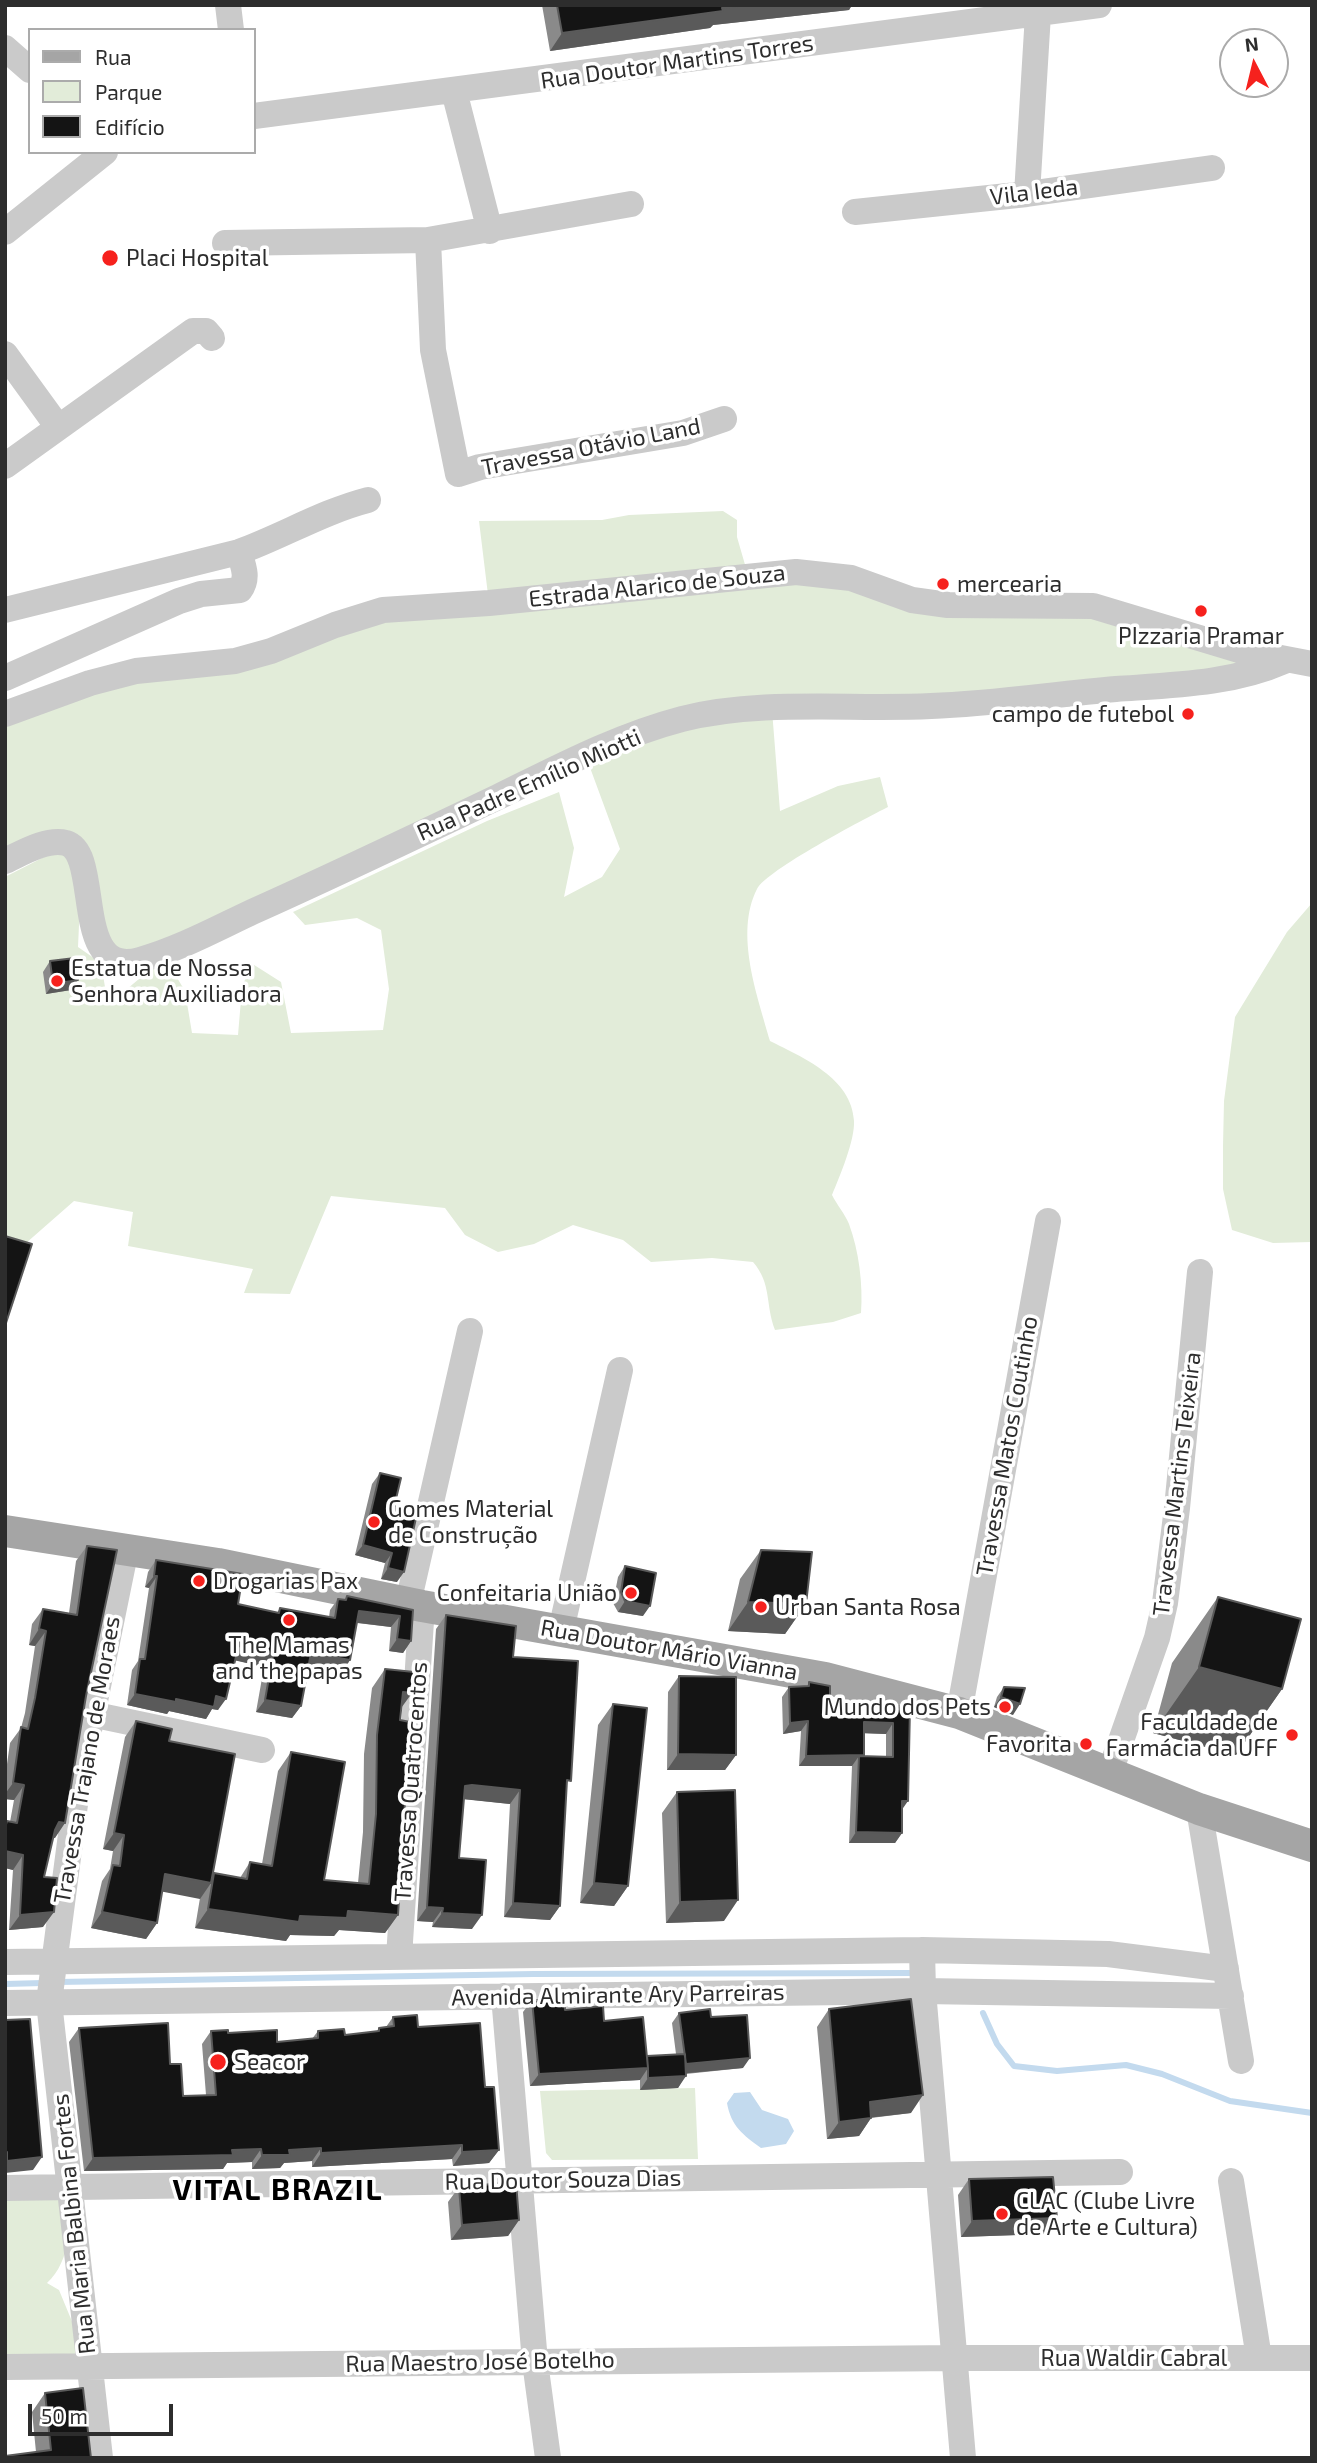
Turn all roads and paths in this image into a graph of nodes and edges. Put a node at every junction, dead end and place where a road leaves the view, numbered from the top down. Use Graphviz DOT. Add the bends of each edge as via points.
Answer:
graph roads {
  1 [pos="228,5"];
  2 [pos="1100,5"];
  3 [pos="1038,14"];
  4 [pos="231,28"];
  5 [pos="5,48"];
  6 [pos="28,68"];
  7 [pos="454,91"];
  8 [pos="256,116"];
  9 [pos="102,154"];
  10 [pos="1212,168"];
  11 [pos="1027,194"];
  12 [pos="631,204"];
  13 [pos="856,212"];
  14 [pos="490,230"];
  15 [pos="5,232"];
  16 [pos="428,240"];
  17 [pos="225,243"];
  18 [pos="212,338"];
  19 [pos="5,354"];
  20 [pos="724,419"];
  21 [pos="58,428"];
  22 [pos="5,466"];
  23 [pos="368,500"];
  24 [pos="239,552"];
  25 [pos="5,610"];
  26 [pos="1284,661"];
  27 [pos="1312,664"];
  28 [pos="5,678"];
  29 [pos="5,714"];
  30 [pos="5,861"];
  31 [pos="1048,1221"];
  32 [pos="1200,1272"];
  33 [pos="470,1331"];
  34 [pos="620,1370"];
  35 [pos="6,1537"];
  36 [pos="126,1549"];
  37 [pos="415,1605"];
  38 [pos="561,1630"];
  39 [pos="959,1713"];
  40 [pos="92,1714"];
  41 [pos="262,1749"];
  42 [pos="1110,1772"];
  43 [pos="1199,1809"];
  44 [pos="1312,1846"];
  45 [pos="922,1950"];
  46 [pos="398,1957"];
  47 [pos="5,1962"];
  48 [pos="1226,1969"];
  49 [pos="51,1981"];
  50 [pos="923,1990"];
  51 [pos="504,1996"];
  52 [pos="1231,1996"];
  53 [pos="5,2003"];
  54 [pos="1241,2061"];
  55 [pos="1121,2172"];
  56 [pos="941,2174"];
  57 [pos="520,2180"];
  58 [pos="1231,2181"];
  59 [pos="69,2187"];
  60 [pos="5,2188"];
  61 [pos="956,2358"];
  62 [pos="1259,2358"];
  63 [pos="1312,2358"];
  64 [pos="535,2362"];
  65 [pos="90,2365"];
  66 [pos="5,2367"];
  67 [pos="100,2458"];
  68 [pos="548,2458"];
  69 [pos="963,2458"];
  1 -- 4 [label="street"];
  2 -- 3 [label="street, Rua Doutor Martins Torres"];
  3 -- 7 [label="street, Rua Doutor Martins Torres"];
  3 -- 11 [label="street"];
  5 -- 6 [label="street"];
  7 -- 8 [label="street, Rua Doutor Martins Torres"];
  7 -- 14 [label="street"];
  9 -- 15 [label="street"];
  10 -- 11 [label="street, Vila Ieda"];
  11 -- 13 [label="street, Vila Ieda"];
  12 -- 14 [label="street"];
  14 -- 16 [label="street"];
  16 -- 17 [label="street"];
  16 -- 20 [label="street, Travessa Otávio Land" via="433,350 458,474 683,433"];
  18 -- 21 [label="street" via="206,331 193,331"];
  19 -- 21 [label="street"];
  21 -- 22 [label="street"];
  23 -- 24 [label="street" via="321,514"];
  24 -- 25 [label="street"];
  24 -- 28 [label="street" via="245,583 240,590 188,598"];
  26 -- 27 [label="street, Estrada Alarico de Souza"];
  26 -- 29 [label="street, Estrada Alarico de Souza" via="1093,606 948,605 912,600 851,578 796,572 383,610 271,652 235,661 136,671"];
  26 -- 30 [label="street, Rua Padre Emílio Miotti" via="1255,674 1171,685 933,706 731,712 677,721 585,754 336,875 172,948 129,962 107,951 92,925 81,861 71,845 48,843"];
  31 -- 39 [label="street, Travessa Matos Coutinho"];
  32 -- 42 [label="street, Travessa Martins Teixeira" via="1165,1603"];
  33 -- 37 [label="street, Travessa Quatrocentos"];
  34 -- 38 [label="street"];
  35 -- 36 [label="main road, Rua Doutor Mário Vianna"];
  36 -- 37 [label="main road, Rua Doutor Mário Vianna"];
  36 -- 40 [label="street, Travessa Trajano de Moraes"];
  37 -- 38 [label="main road, Rua Doutor Mário Vianna"];
  37 -- 46 [label="street, Travessa Quatrocentos"];
  38 -- 39 [label="main road, Rua Doutor Mário Vianna" via="825,1678"];
  39 -- 42 [label="main road, Rua Doutor Mário Vianna"];
  40 -- 41 [label="street"];
  40 -- 49 [label="street, Travessa Trajano de Moraes"];
  42 -- 43 [label="main road, Rua Doutor Mário Vianna"];
  43 -- 44 [label="main road, Rua Doutor Mário Vianna"];
  43 -- 48 [label="street"];
  45 -- 46 [label="street, Avenida Almirante Ary Parreiras"];
  45 -- 48 [label="street, Avenida Almirante Ary Parreiras" via="1108,1954"];
  45 -- 50 [label="street"];
  46 -- 49 [label="street, Avenida Almirante Ary Parreiras"];
  47 -- 49 [label="street, Avenida Almirante Ary Parreiras"];
  48 -- 52 [label="street"];
  49 -- 51 [label="street, Avenida Almirante Ary Parreiras"];
  49 -- 53 [label="street, Avenida Almirante Ary Parreiras"];
  49 -- 59 [label="street, Rua Maria Balbina Fortes"];
  50 -- 51 [label="street, Avenida Almirante Ary Parreiras"];
  50 -- 52 [label="street, Avenida Almirante Ary Parreiras"];
  50 -- 56 [label="street"];
  51 -- 57 [label="street"];
  52 -- 54 [label="street"];
  55 -- 56 [label="street, Rua Doutor Souza Dias"];
  56 -- 57 [label="street, Rua Doutor Souza Dias"];
  56 -- 61 [label="street"];
  57 -- 59 [label="street, Rua Doutor Souza Dias"];
  57 -- 64 [label="street"];
  58 -- 62 [label="street"];
  59 -- 60 [label="street, Rua Doutor Souza Dias"];
  59 -- 65 [label="street, Rua Maria Balbina Fortes"];
  61 -- 62 [label="street, Rua Waldir Cabral"];
  61 -- 64 [label="street, Rua Maestro José Botelho"];
  61 -- 69 [label="street"];
  62 -- 63 [label="street, Rua Waldir Cabral"];
  64 -- 65 [label="street, Rua Maestro José Botelho"];
  64 -- 68 [label="street"];
  65 -- 66 [label="street, Rua Maestro José Botelho"];
  65 -- 67 [label="street, Rua Maria Balbina Fortes"];
}
